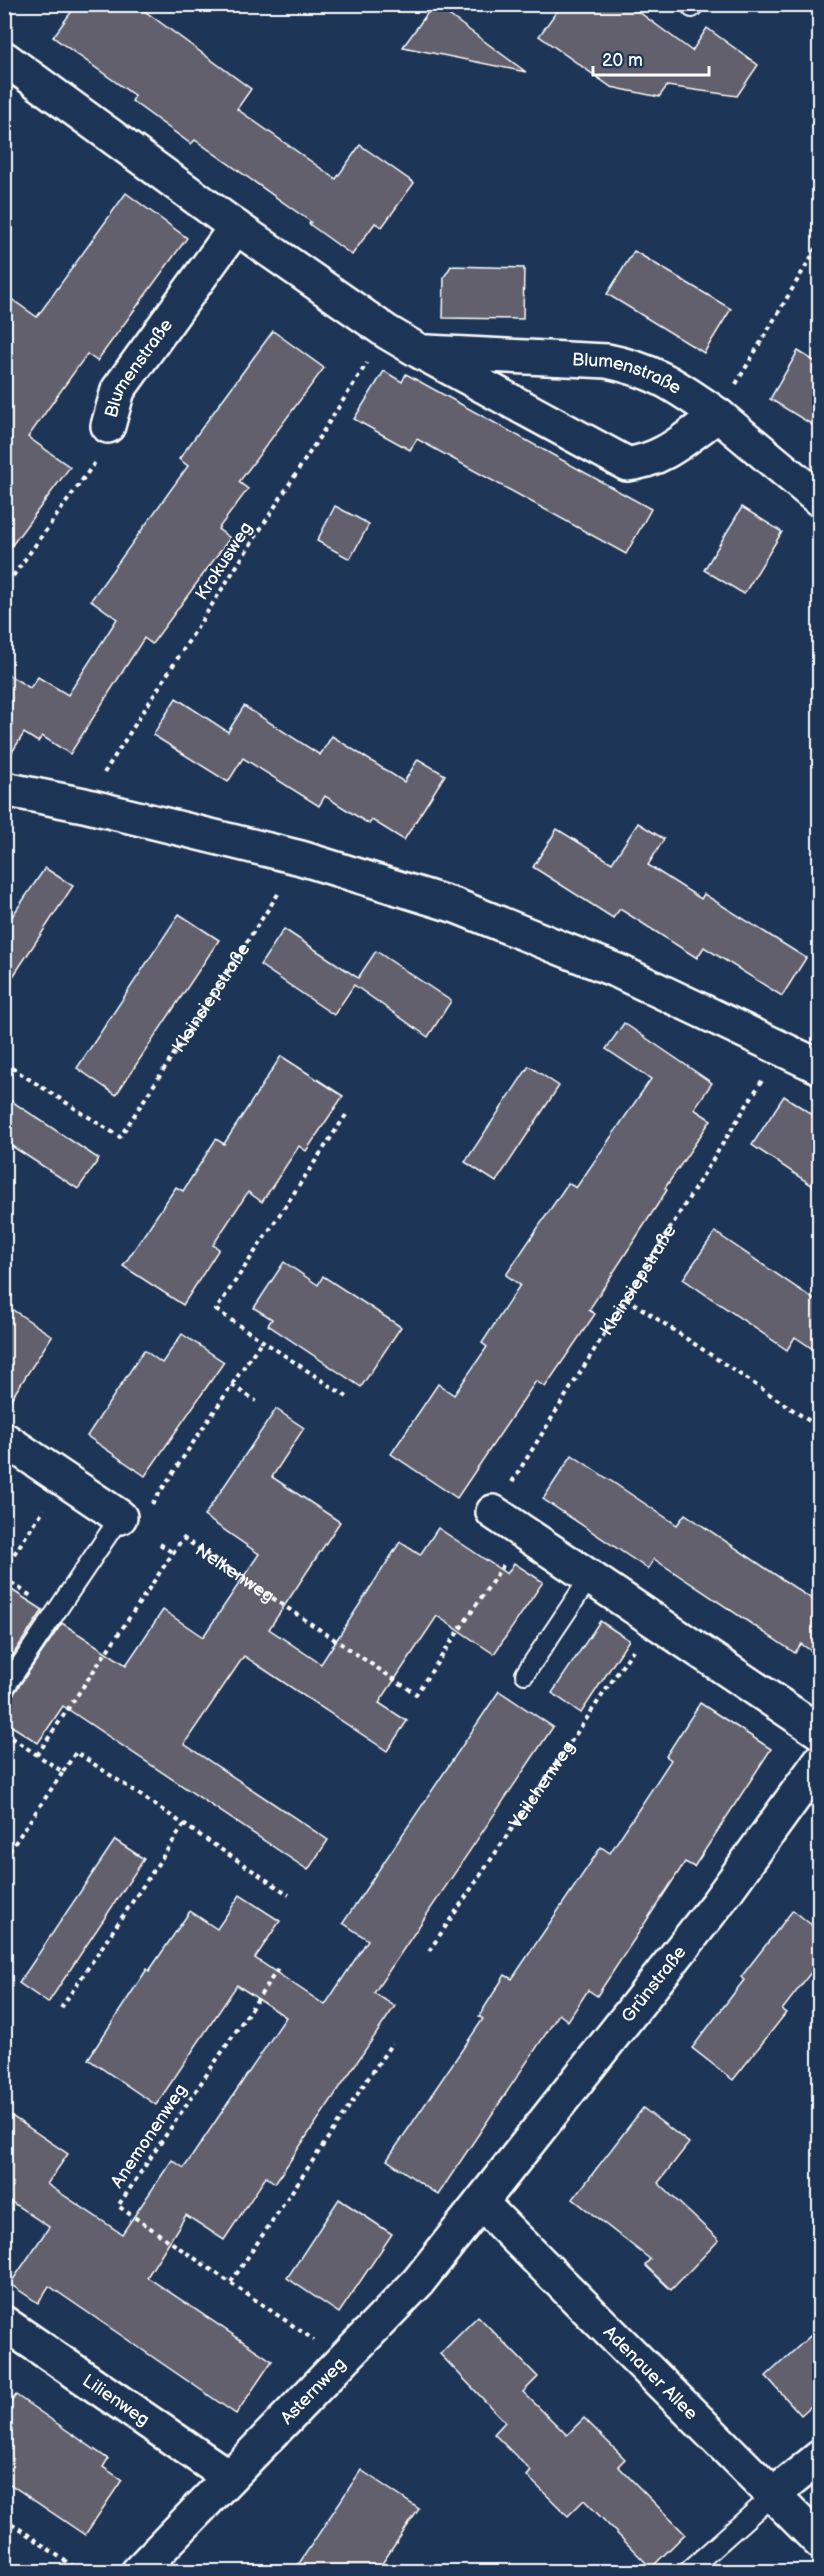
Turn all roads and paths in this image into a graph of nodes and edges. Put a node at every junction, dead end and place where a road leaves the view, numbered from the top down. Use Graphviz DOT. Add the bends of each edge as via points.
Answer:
graph roads {
  1 [pos="4,58"];
  2 [pos="236,227"];
  3 [pos="819,242"];
  4 [pos="387,332"];
  5 [pos="419,351"];
  6 [pos="718,415"];
  7 [pos="108,426"];
  8 [pos="819,500"];
  9 [pos="13,576"];
  10 [pos="9,798"];
  11 [pos="84,805"];
  12 [pos="301,858"];
  13 [pos="782,1047"];
  14 [pos="4,1063"];
  15 [pos="819,1067"];
  16 [pos="346,1115"];
  17 [pos="626,1298"];
  18 [pos="262,1340"];
  19 [pos="232,1385"];
  20 [pos="350,1399"];
  21 [pos="256,1401"];
  22 [pos="819,1428"];
  23 [pos="4,1439"];
  24 [pos="65,1479"];
  25 [pos="493,1512"];
  26 [pos="135,1513"];
  27 [pos="524,1533"];
  28 [pos="160,1544"];
  29 [pos="173,1552"];
  30 [pos="4,1569"];
  31 [pos="590,1577"];
  32 [pos="654,1619"];
  33 [pos="525,1674"];
  34 [pos="4,1689"];
  35 [pos="819,1732"];
  36 [pos="4,1733"];
  37 [pos="37,1755"];
  38 [pos="819,1761"];
  39 [pos="63,1772"];
  40 [pos="184,1825"];
  41 [pos="4,1859"];
  42 [pos="289,1895"];
  43 [pos="429,1951"];
  44 [pos="278,1969"];
  45 [pos="61,2008"];
  46 [pos="392,2043"];
  47 [pos="481,2203"];
  48 [pos="231,2282"];
  49 [pos="4,2324"];
  50 [pos="344,2361"];
  51 [pos="819,2457"];
  52 [pos="229,2477"];
  53 [pos="773,2495"];
  54 [pos="4,2518"];
  55 [pos="819,2542"];
  56 [pos="81,2571"];
  57 [pos="138,2571"];
  58 [pos="687,2571"];
  1 -- 2 [label="street, Blumenstraße"];
  2 -- 4 [label="street, Blumenstraße"];
  2 -- 7 [label="street, Blumenstraße" via="118,390"];
  3 -- 6 [label="path"];
  4 -- 5 [label="street, Blumenstraße"];
  4 -- 11 [label="path, Krokusweg"];
  5 -- 6 [label="street, Blumenstraße" via="607,361 636,367 667,380"];
  5 -- 6 [label="street, Blumenstraße" via="627,464 657,458"];
  6 -- 8 [label="street, Blumenstraße"];
  7 -- 9 [label="path, Blumenstraße" via="96,462"];
  10 -- 11 [label="street"];
  11 -- 12 [label="street"];
  12 -- 13 [label="street" via="456,906 620,972"];
  12 -- 14 [label="path, Kleinsiepstraße" via="120,1137"];
  13 -- 15 [label="street"];
  13 -- 17 [label="path, Kleinsiepstraße"];
  16 -- 18 [label="path" via="216,1310"];
  17 -- 22 [label="path"];
  17 -- 25 [label="path, Kleinsiepstraße"];
  18 -- 19 [label="path"];
  18 -- 20 [label="path"];
  19 -- 21 [label="path"];
  19 -- 26 [label="path"];
  23 -- 24 [label="street"];
  24 -- 26 [label="street"];
  24 -- 30 [label="path"];
  25 -- 27 [label="street"];
  26 -- 34 [label="lane"];
  27 -- 29 [label="path, Nelkenweg" via="416,1694 183,1538"];
  27 -- 31 [label="street"];
  28 -- 29 [label="path"];
  29 -- 37 [label="path, Nelkenweg"];
  31 -- 32 [label="street"];
  31 -- 33 [label="lane"];
  32 -- 35 [label="street"];
  32 -- 43 [label="path, Veilchenweg"];
  36 -- 37 [label="path"];
  37 -- 39 [label="path"];
  38 -- 47 [label="street, Grünstraße" via="716,1905"];
  39 -- 40 [label="path" via="76,1752"];
  39 -- 41 [label="path"];
  40 -- 42 [label="path"];
  40 -- 45 [label="path"];
  44 -- 48 [label="path, Anemonenweg" via="118,2206"];
  46 -- 48 [label="path"];
  47 -- 50 [label="street, Asternweg" via="418,2282"];
  47 -- 53 [label="street, Adenauer Allee"];
  48 -- 50 [label="path, Anemonenweg"];
  49 -- 52 [label="street, Lilienweg"];
  50 -- 52 [label="street, Asternweg"];
  51 -- 53 [label="street"];
  52 -- 57 [label="street, Asternweg"];
  53 -- 55 [label="street, Adenauer Allee"];
  53 -- 58 [label="lane"];
  54 -- 56 [label="path"];
}
